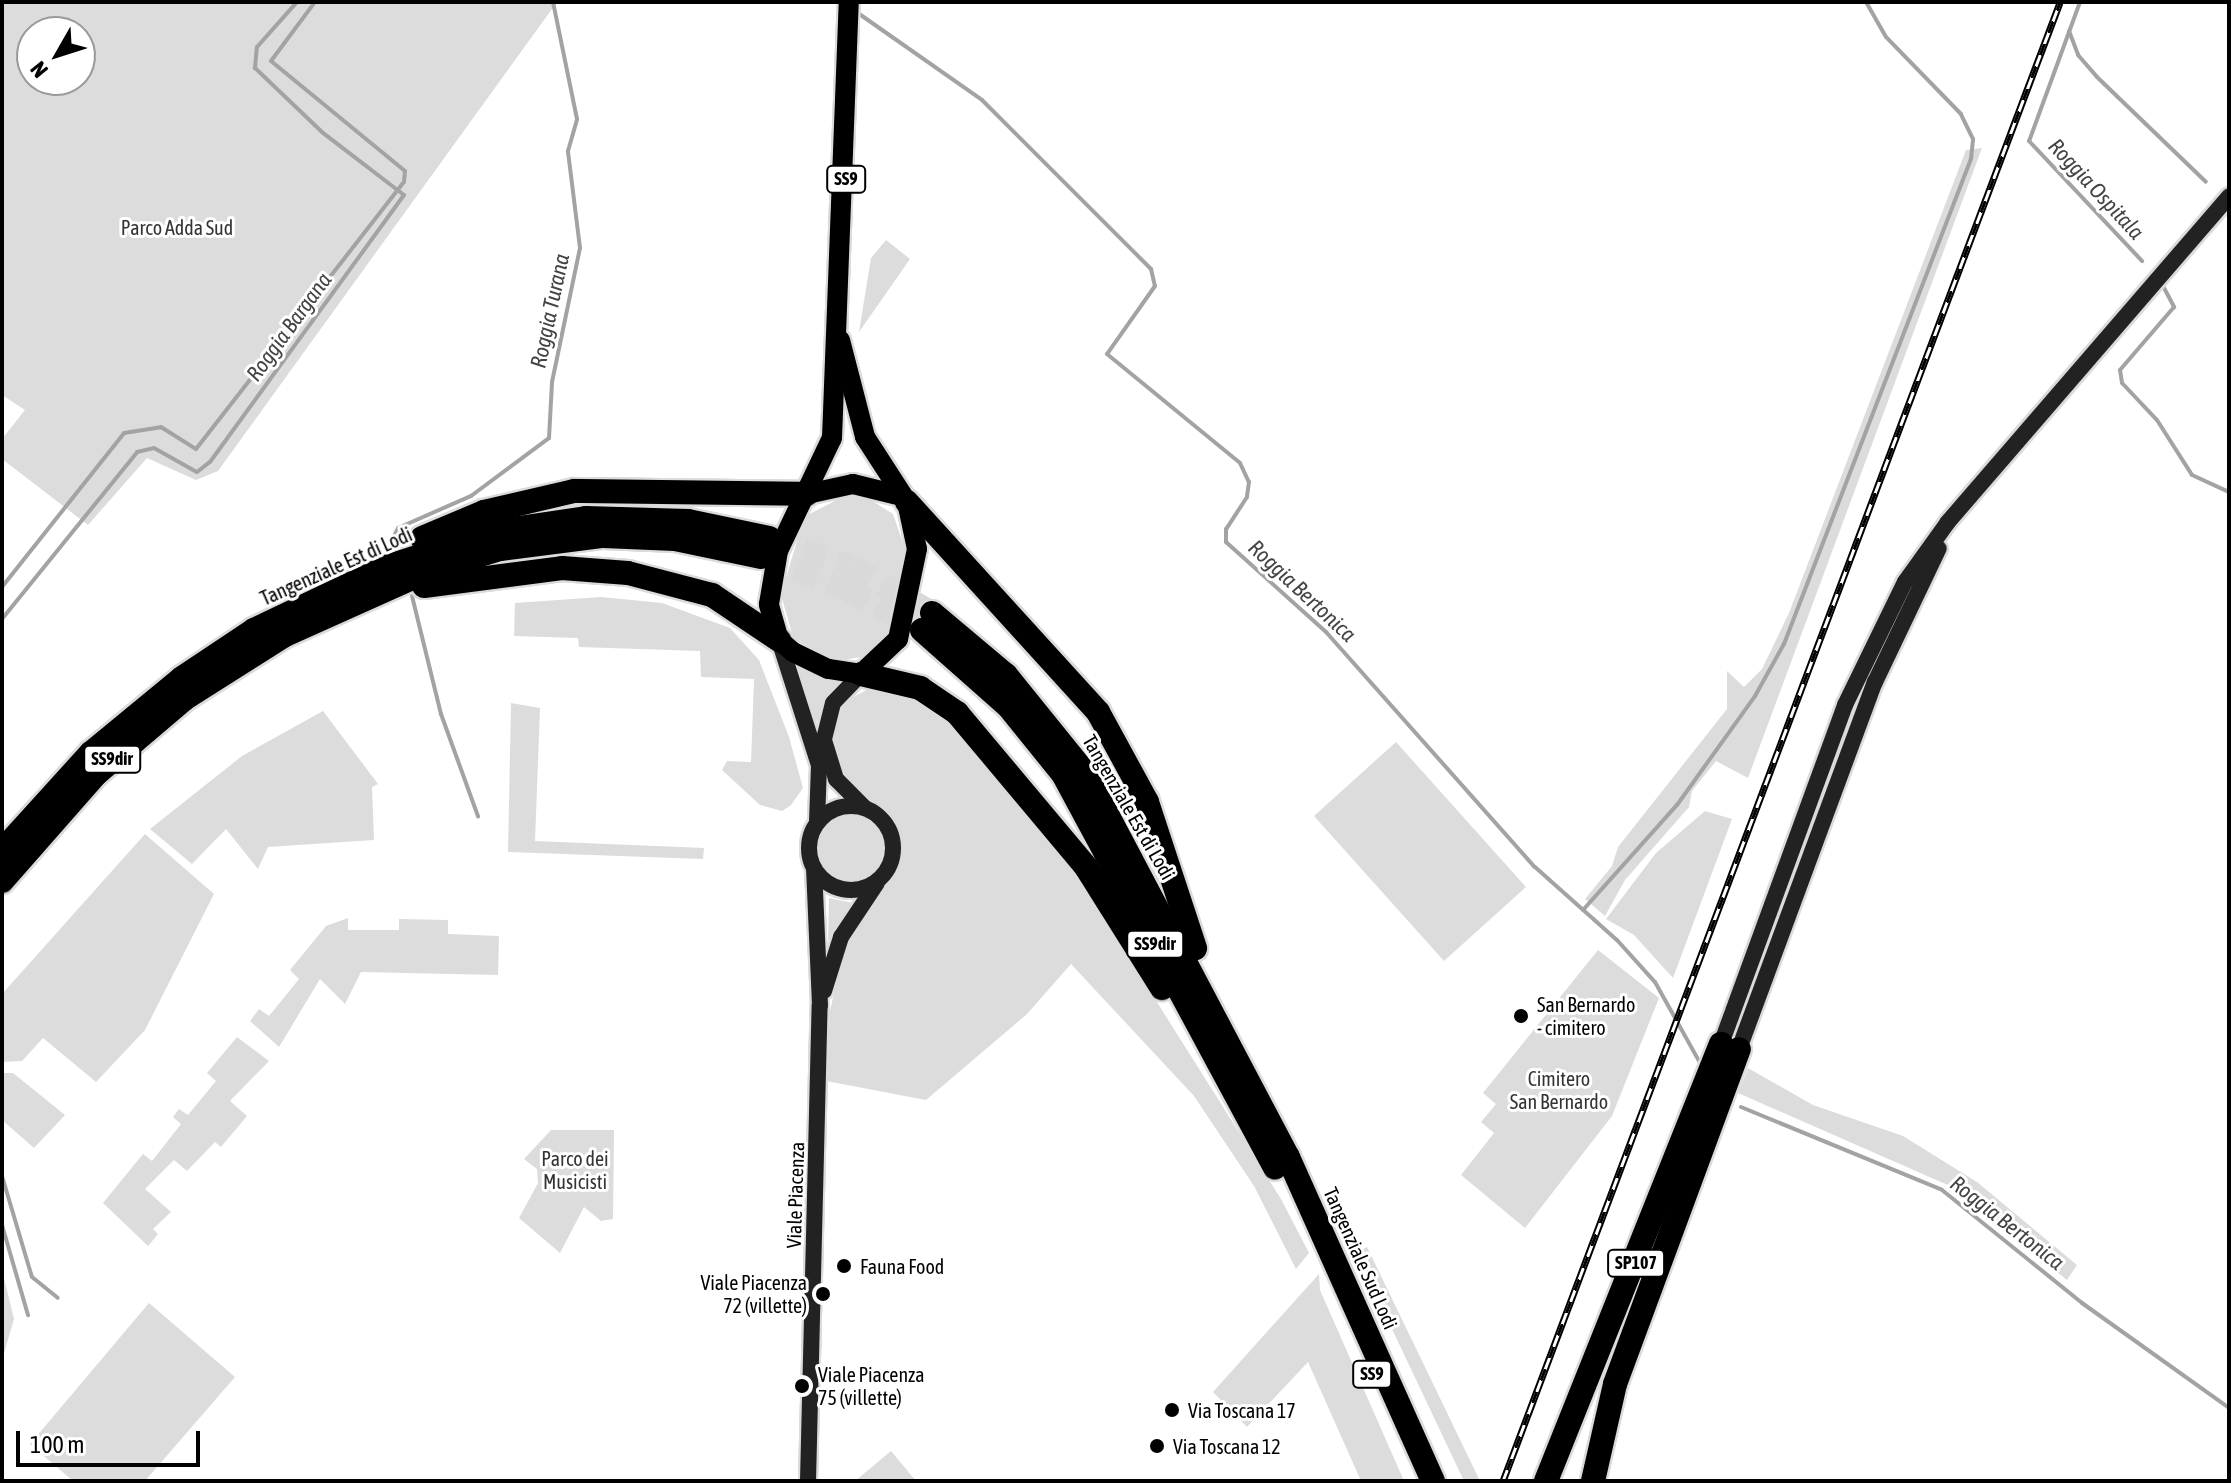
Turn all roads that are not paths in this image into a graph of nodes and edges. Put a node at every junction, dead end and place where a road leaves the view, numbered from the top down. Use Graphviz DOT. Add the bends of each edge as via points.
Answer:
graph roads {
  1 [pos="849,10"];
  2 [pos="2229,196"];
  3 [pos="840,340"];
  4 [pos="807,494"];
  5 [pos="904,499"];
  6 [pos="297,607"];
  7 [pos="323,616"];
  8 [pos="927,622"];
  9 [pos="779,640"];
  10 [pos="861,674"];
  11 [pos="868,810"];
  12 [pos="816,824"];
  13 [pos="2,851"];
  14 [pos="814,869"];
  15 [pos="883,876"];
  16 [pos="2,881"];
  17 [pos="820,1005"];
  18 [pos="1730,1046"];
  19 [pos="1230,1064"];
  20 [pos="1326,1253"];
  21 [pos="808,1481"];
  22 [pos="1420,1481"];
  23 [pos="1433,1481"];
  24 [pos="1546,1481"];
  25 [pos="1593,1481"];
  1 -- 3 [label="main road, SS9"];
  2 -- 18 [label="street, SP107" via="1935,538 1875,635"];
  3 -- 4 [label="main road" via="832,438"];
  3 -- 5 [label="main road" via="865,437"];
  4 -- 5 [label="main road" via="853,484"];
  4 -- 6 [label="highway" via="612,487 525,500 314,587"];
  4 -- 9 [label="main road" via="773,572 769,604"];
  5 -- 10 [label="main road" via="917,549 909,611 898,639"];
  5 -- 19 [label="highway" via="965,573 1066,673 1123,753 1155,824"];
  6 -- 7 [label="highway, Tangenziale Est di Lodi / SS9dir" via="423,552 560,520 649,518 765,548 603,536 538,542 428,571"];
  6 -- 13 [label="highway, Tangenziale Est di Lodi / SS9dir" via="219,652 122,725"];
  7 -- 9 [label="highway" via="455,579 596,569 688,585"];
  7 -- 16 [label="highway, Tangenziale Est di Lodi / SS9dir" via="219,674 153,724 69,802"];
  8 -- 19 [label="highway, Tangenziale Est di Lodi / SS9dir" via="1008,706 1063,774"];
  9 -- 10 [label="main road" via="811,663"];
  9 -- 12 [label="street" via="819,765"];
  10 -- 11 [label="street" via="833,703 824,740 836,779"];
  10 -- 19 [label="highway" via="937,697 1011,770 1086,867 1184,1024"];
  11 -- 12 [label="street" via="840,807"];
  11 -- 15 [label="street" via="892,839"];
  12 -- 14 [label="street" via="809,850"];
  14 -- 15 [label="street" via="845,890"];
  14 -- 17 [label="street, Viale Piacenza"];
  15 -- 17 [label="street, Viale Piacenza" via="841,937"];
  17 -- 21 [label="street, Viale Piacenza"];
  18 -- 24 [label="highway, SP107"];
  18 -- 25 [label="highway, SP107" via="1615,1384"];
  19 -- 20 [label="highway, Tangenziale Sud Lodi / SS9"];
  20 -- 22 [label="highway, Tangenziale Sud Lodi / SS9"];
  20 -- 23 [label="highway, Tangenziale Sud Lodi"];
}
